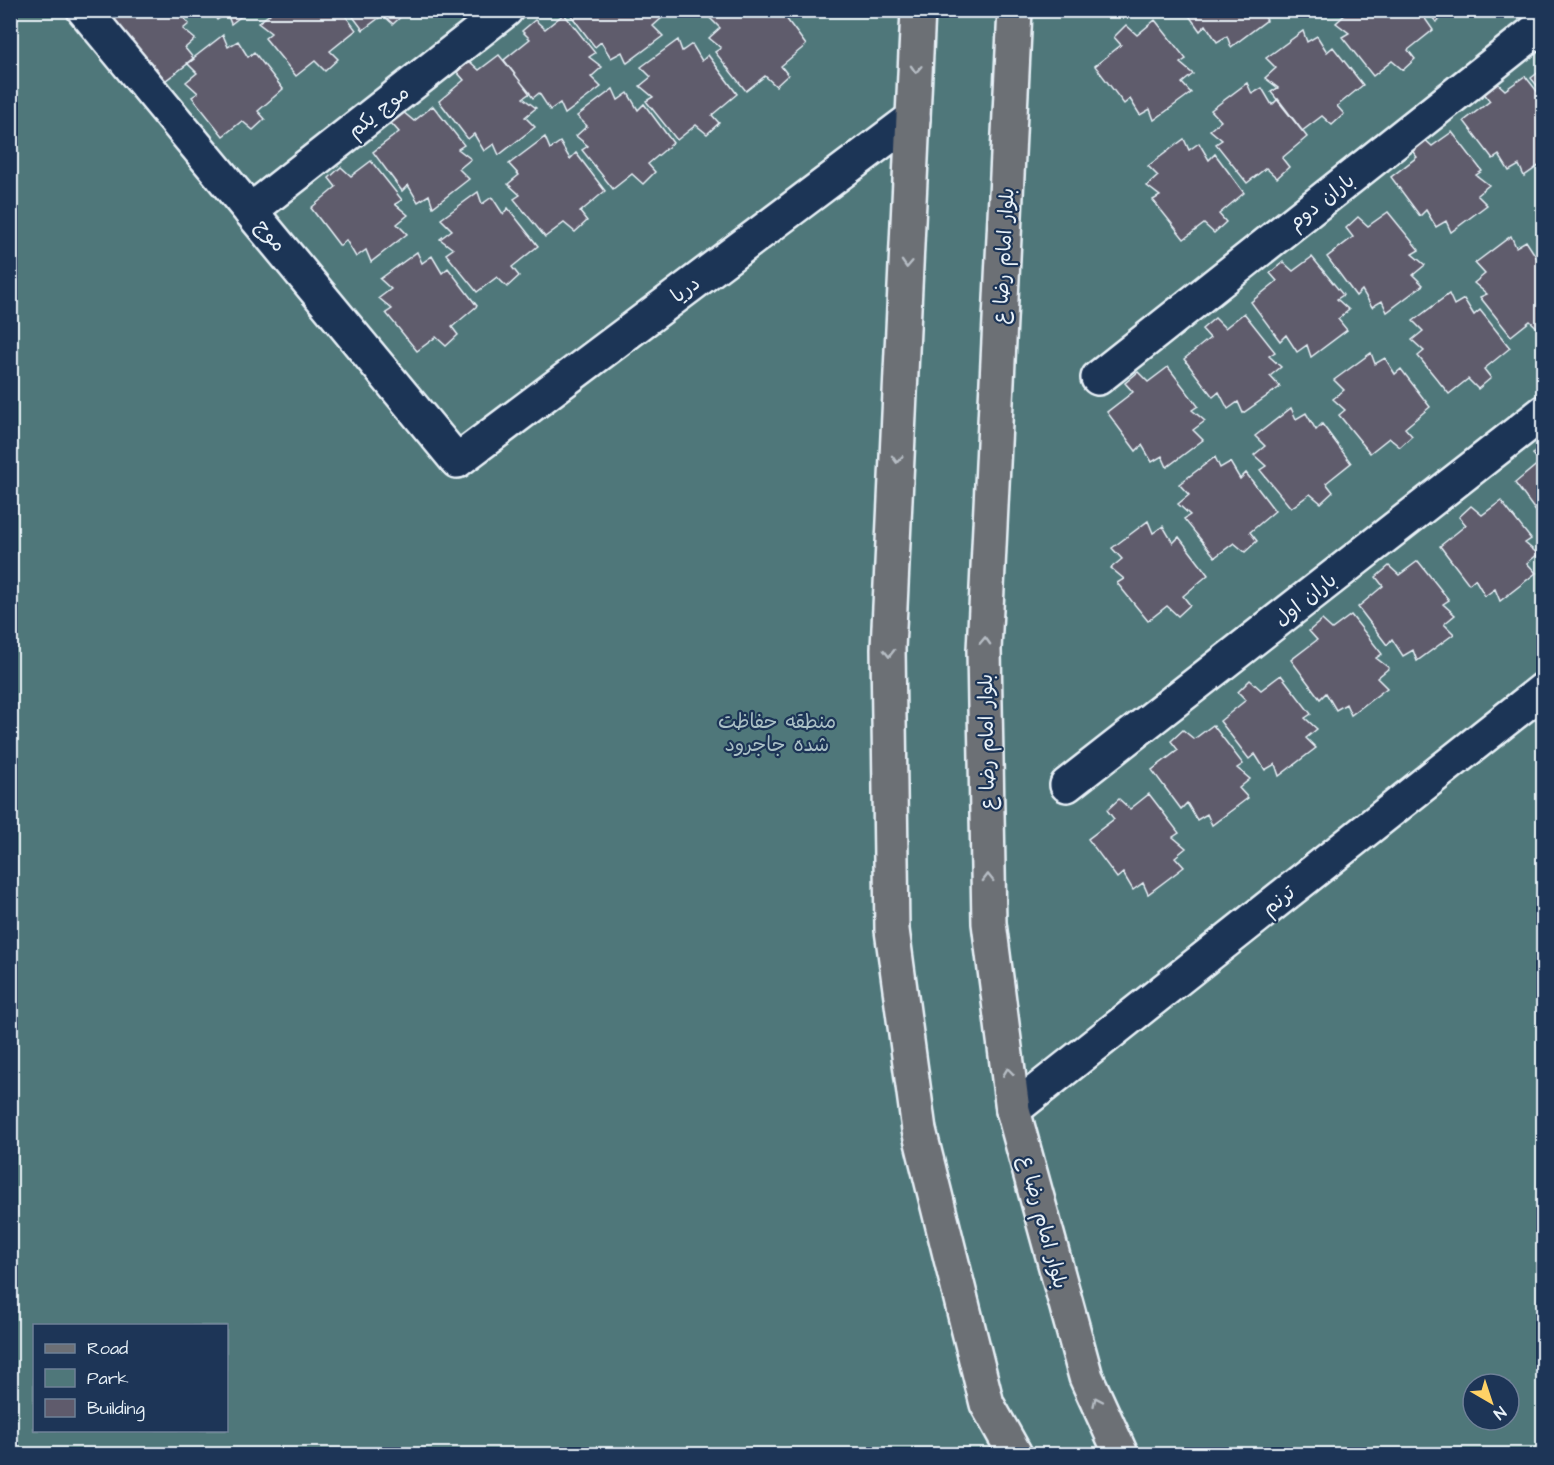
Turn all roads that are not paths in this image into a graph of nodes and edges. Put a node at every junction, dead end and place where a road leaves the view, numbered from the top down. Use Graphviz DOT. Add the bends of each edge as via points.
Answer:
graph roads {
  1 [pos="84,10"];
  2 [pos="506,10"];
  3 [pos="918,10"];
  4 [pos="1015,10"];
  5 [pos="1544,24"];
  6 [pos="913,118"];
  7 [pos="250,211"];
  8 [pos="1098,378"];
  9 [pos="1544,412"];
  10 [pos="457,460"];
  11 [pos="1544,689"];
  12 [pos="1067,785"];
  13 [pos="1013,1110"];
  14 [pos="1015,1455"];
  15 [pos="1121,1455"];
  1 -- 7 [label="street, موج"];
  2 -- 7 [label="street, موج یکم"];
  3 -- 6 [label="main road, one-way"];
  13 -- 4 [label="main road, بلوار امام رضا ع, one-way" via="989,922 984,650"];
  5 -- 8 [label="street, باران دوم"];
  6 -- 10 [label="street, دریا"];
  6 -- 14 [label="main road, one-way" via="888,649 892,930 919,1130 987,1404"];
  7 -- 10 [label="street, موج"];
  9 -- 12 [label="street, باران اول"];
  11 -- 13 [label="street, ترنم"];
  15 -- 13 [label="main road, بلوار امام رضا ع, one-way" via="1086,1377"];
}
